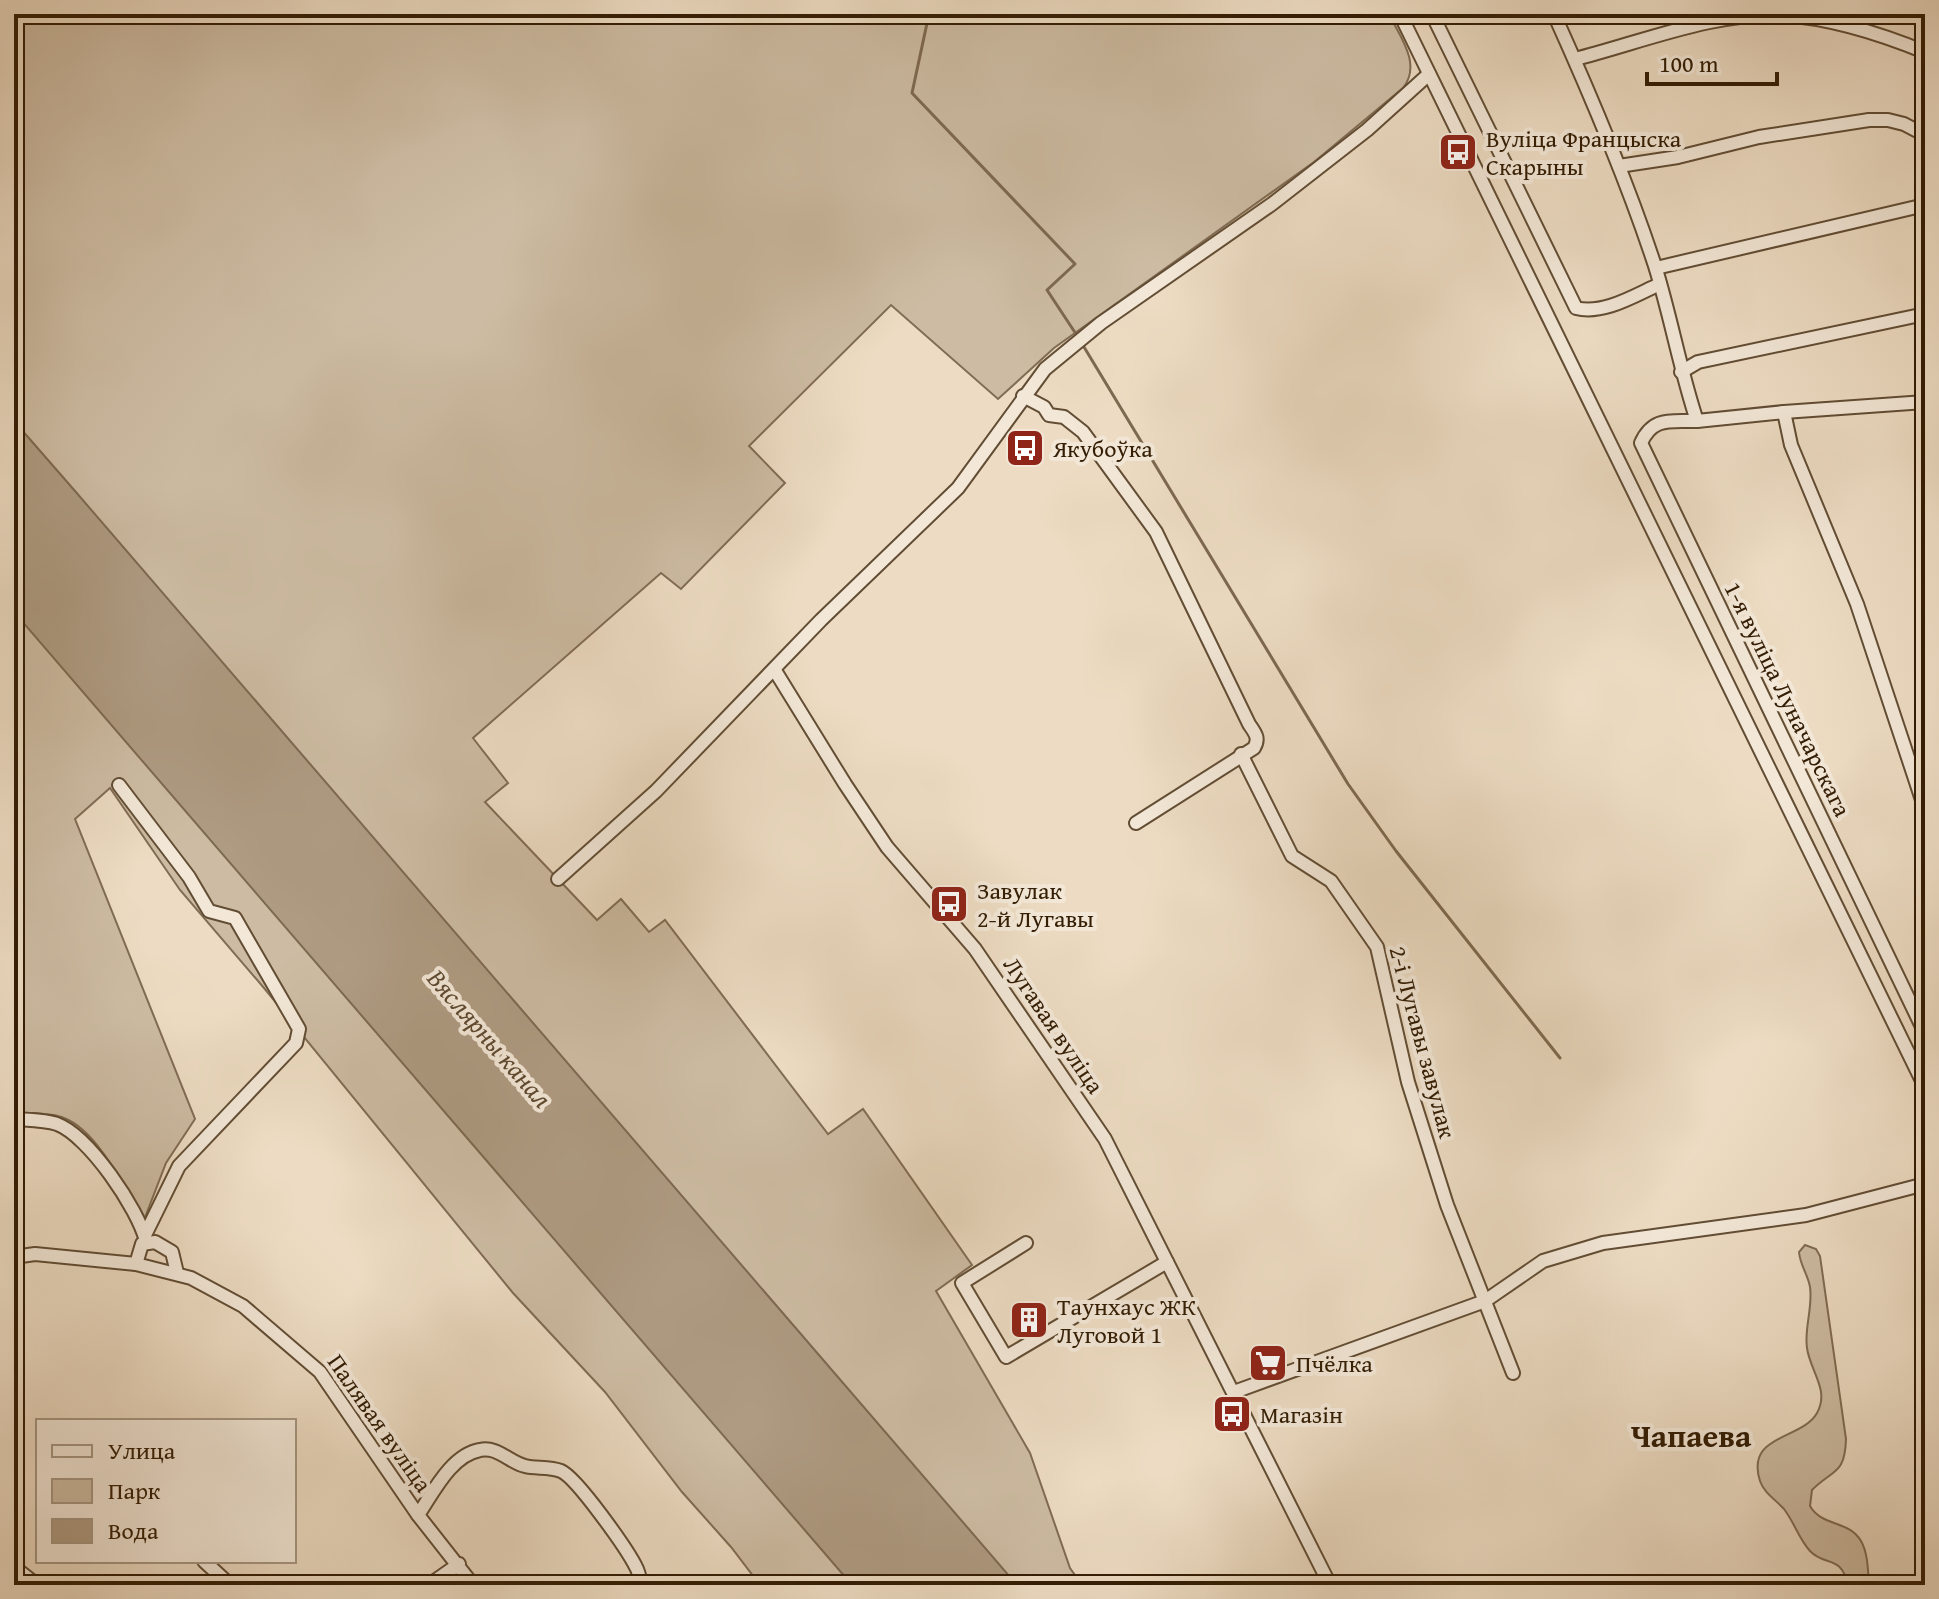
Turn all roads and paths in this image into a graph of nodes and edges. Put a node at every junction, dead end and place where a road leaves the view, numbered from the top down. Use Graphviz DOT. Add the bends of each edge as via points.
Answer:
graph roads {
  1 [pos="1400,14"];
  2 [pos="1432,14"];
  3 [pos="1554,14"];
  4 [pos="1744,16"];
  5 [pos="1925,52"];
  6 [pos="1575,59"];
  7 [pos="1429,74"];
  8 [pos="1925,135"];
  9 [pos="1619,166"];
  10 [pos="1925,205"];
  11 [pos="1656,268"];
  12 [pos="1660,284"];
  13 [pos="1925,314"];
  14 [pos="1681,372"];
  15 [pos="1023,396"];
  16 [pos="1925,402"];
  17 [pos="1784,412"];
  18 [pos="1697,421"];
  19 [pos="774,669"];
  20 [pos="1241,754"];
  21 [pos="119,785"];
  22 [pos="1925,809"];
  23 [pos="1136,823"];
  24 [pos="558,879"];
  25 [pos="1925,1033"];
  26 [pos="1925,1087"];
  27 [pos="14,1119"];
  28 [pos="1925,1184"];
  29 [pos="146,1238"];
  30 [pos="1026,1243"];
  31 [pos="14,1257"];
  32 [pos="1167,1262"];
  33 [pos="136,1264"];
  34 [pos="177,1273"];
  35 [pos="1485,1301"];
  36 [pos="1513,1373"];
  37 [pos="1234,1392"];
  38 [pos="418,1515"];
  39 [pos="206,1563"];
  40 [pos="459,1564"];
  41 [pos="14,1567"];
  42 [pos="37,1585"];
  43 [pos="230,1585"];
  44 [pos="429,1585"];
  45 [pos="473,1585"];
  46 [pos="641,1585"];
  47 [pos="1330,1585"];
  1 -- 7 [label="street"];
  2 -- 12 [label="street" via="1576,308 1605,308"];
  3 -- 6 [label="street"];
  4 -- 5 [label="street" via="1820,20"];
  4 -- 6 [label="street"];
  6 -- 9 [label="street"];
  7 -- 15 [label="street" via="1272,204 1101,323 1045,369"];
  7 -- 26 [label="street"];
  8 -- 9 [label="street" via="1904,124 1869,120"];
  9 -- 11 [label="street"];
  10 -- 11 [label="street"];
  11 -- 12 [label="street"];
  12 -- 14 [label="street"];
  13 -- 14 [label="street" via="1698,362"];
  14 -- 18 [label="street"];
  15 -- 19 [label="street" via="958,488"];
  15 -- 20 [label="street" via="1049,415 1074,422 1156,532 1257,734 1254,748"];
  16 -- 17 [label="street"];
  17 -- 18 [label="street"];
  17 -- 22 [label="street" via="1791,445 1857,604"];
  18 -- 25 [label="street, 1-я вуліца Луначарскага" via="1655,423 1641,443"];
  19 -- 24 [label="street" via="656,791"];
  19 -- 32 [label="street, Лугавая вуліца" via="887,847 975,949 1105,1139"];
  20 -- 23 [label="street"];
  20 -- 35 [label="street, 2-і Лугавы завулак" via="1292,856 1331,881 1377,947 1408,1082 1447,1205"];
  21 -- 29 [label="street" via="209,911 235,918 299,1029 296,1043 179,1166"];
  27 -- 29 [label="street" via="57,1125 81,1139 102,1162"];
  28 -- 35 [label="street" via="1806,1215 1603,1243 1543,1261"];
  29 -- 33 [label="street"];
  29 -- 34 [label="street" via="172,1252"];
  30 -- 32 [label="street" via="962,1283 1006,1357"];
  31 -- 33 [label="street, Палявая вуліца" via="35,1254"];
  32 -- 37 [label="street, Лугавая вуліца"];
  33 -- 34 [label="street, Палявая вуліца"];
  34 -- 38 [label="street, Палявая вуліца" via="243,1306 320,1372"];
  35 -- 36 [label="street, 2-і Лугавы завулак"];
  35 -- 37 [label="street"];
  37 -- 47 [label="street, Лугавая вуліца"];
  38 -- 40 [label="street, Палявая вуліца"];
  38 -- 46 [label="street" via="455,1463 481,1449 526,1467 559,1470 571,1476 597,1511 637,1568"];
  39 -- 43 [label="street"];
  40 -- 44 [label="street"];
  40 -- 45 [label="street, Палявая вуліца"];
  41 -- 42 [label="street"];
}
